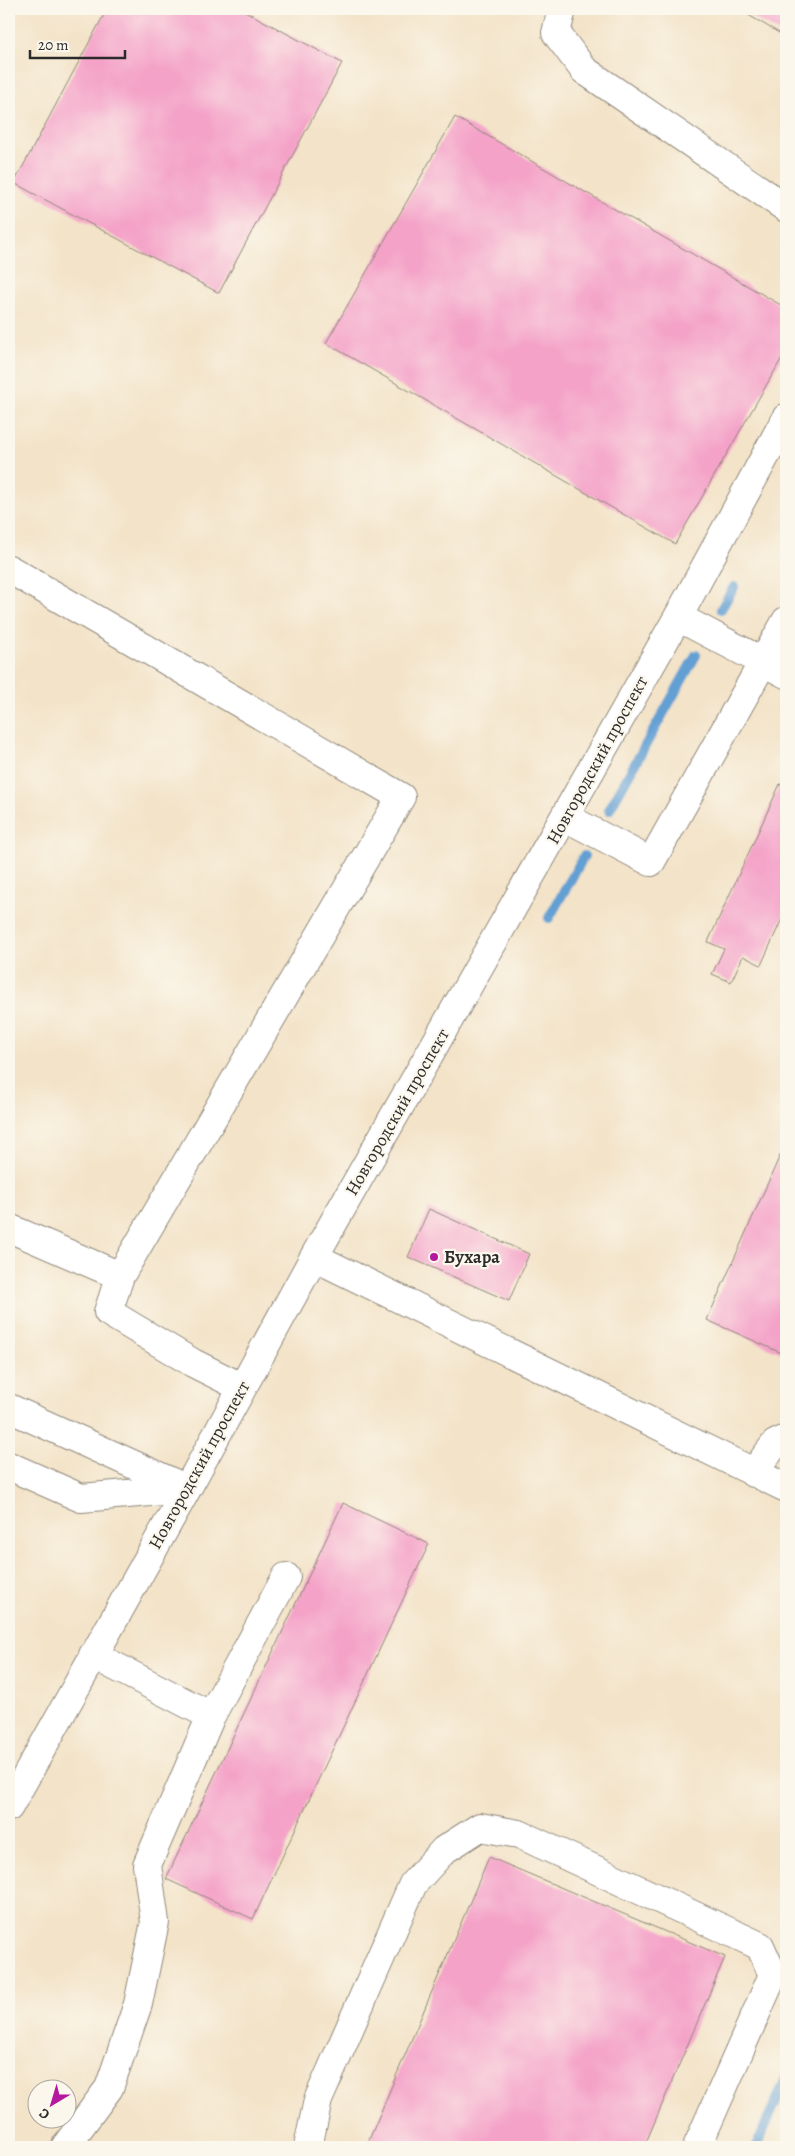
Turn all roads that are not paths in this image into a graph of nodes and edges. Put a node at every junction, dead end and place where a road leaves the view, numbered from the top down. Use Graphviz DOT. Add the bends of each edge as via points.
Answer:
graph roads {
  1 [pos="562,9"];
  2 [pos="786,208"];
  3 [pos="786,420"];
  4 [pos="9,569"];
  5 [pos="678,617"];
  6 [pos="786,621"];
  7 [pos="775,668"];
  8 [pos="565,817"];
  9 [pos="9,1228"];
  10 [pos="314,1257"];
  11 [pos="120,1276"];
  12 [pos="241,1387"];
  13 [pos="9,1408"];
  14 [pos="786,1439"];
  15 [pos="9,1466"];
  16 [pos="753,1472"];
  17 [pos="786,1488"];
  18 [pos="187,1489"];
  19 [pos="286,1577"];
  20 [pos="93,1655"];
  21 [pos="211,1716"];
  22 [pos="9,1807"];
  23 [pos="65,2147"];
  24 [pos="308,2147"];
  25 [pos="697,2147"];
  1 -- 2 [label="street" via="556,33 584,70"];
  3 -- 5 [label="street, Новгородский проспект"];
  4 -- 11 [label="street" via="401,798"];
  5 -- 7 [label="street"];
  5 -- 8 [label="street, Новгородский проспект"];
  6 -- 7 [label="street"];
  7 -- 8 [label="street" via="651,862"];
  8 -- 10 [label="street, Новгородский проспект"];
  9 -- 11 [label="street"];
  10 -- 12 [label="street, Новгородский проспект"];
  10 -- 16 [label="street"];
  11 -- 12 [label="street" via="108,1312 193,1363"];
  12 -- 18 [label="street, Новгородский проспект"];
  13 -- 18 [label="street"];
  14 -- 16 [label="street" via="775,1444"];
  15 -- 18 [label="street" via="81,1498"];
  16 -- 17 [label="street"];
  18 -- 20 [label="street, Новгородский проспект"];
  19 -- 21 [label="street"];
  20 -- 21 [label="street"];
  20 -- 22 [label="street, Новгородский проспект"];
  21 -- 23 [label="street" via="147,1865 155,1922 138,2004 109,2088"];
  24 -- 25 [label="street" via="318,2100 413,1884 444,1850 480,1827 519,1834 760,1946 773,1975"];
}
